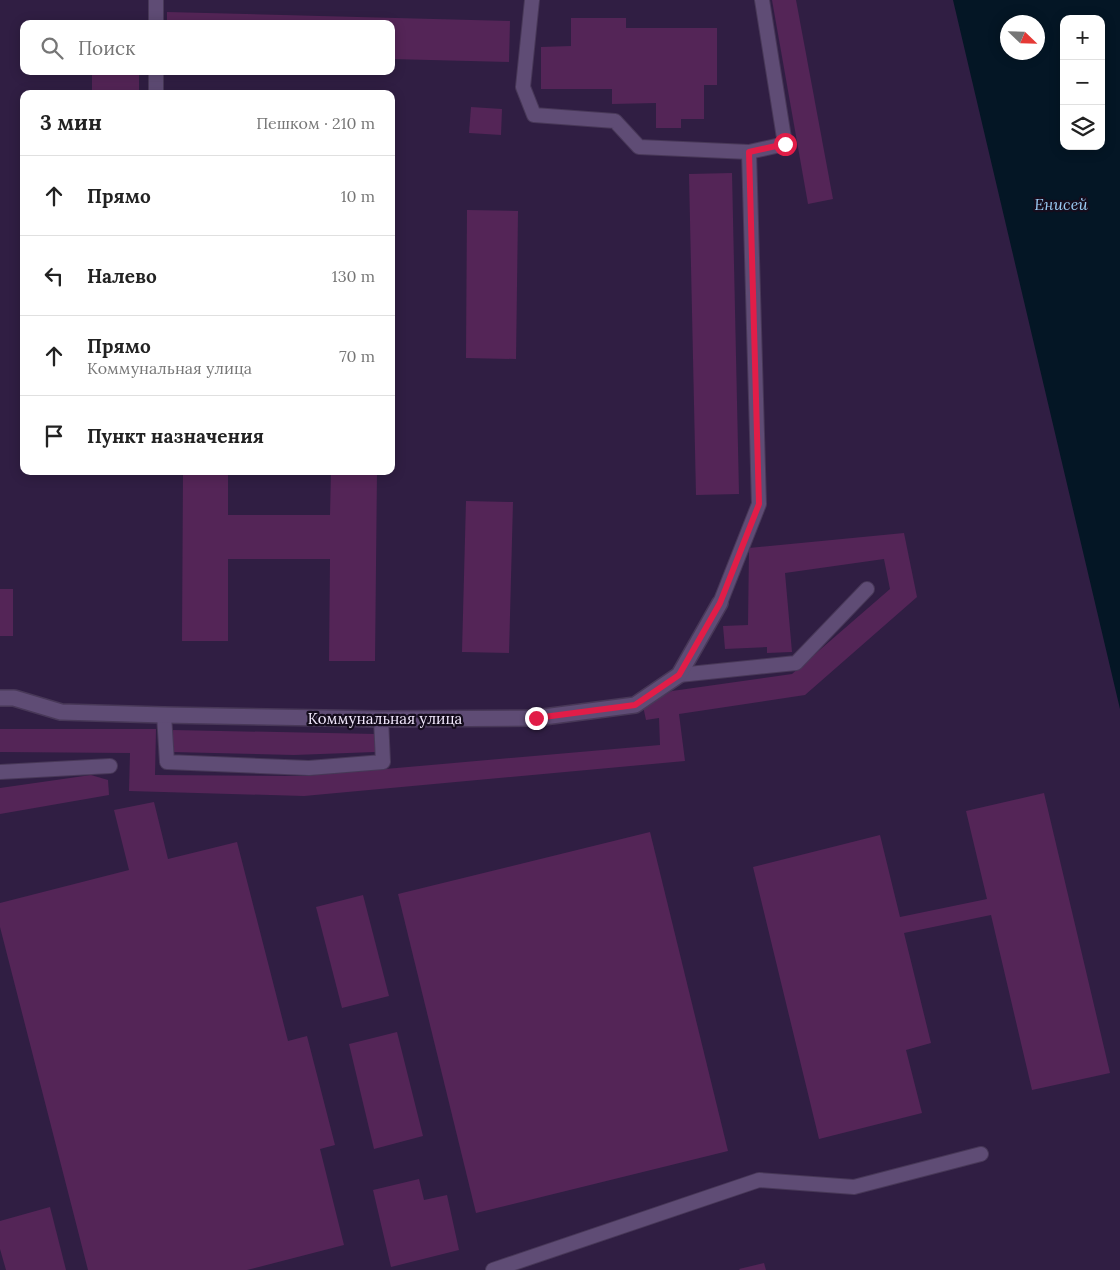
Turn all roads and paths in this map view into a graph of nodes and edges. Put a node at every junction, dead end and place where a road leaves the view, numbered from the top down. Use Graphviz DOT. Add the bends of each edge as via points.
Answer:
graph roads {
  1 [pos="156,0"];
  2 [pos="532,0"];
  3 [pos="762,0"];
  4 [pos="156,20"];
  5 [pos="156,75"];
  6 [pos="156,90"];
  7 [pos="749,152"];
  8 [pos="866,589"];
  9 [pos="720,603"];
  10 [pos="679,675"];
  11 [pos="0,698"];
  12 [pos="164,715"];
  13 [pos="381,719"];
  14 [pos="110,766"];
  15 [pos="0,772"];
  16 [pos="981,1154"];
  17 [pos="493,1270"];
  1 -- 4 [label="lane"];
  2 -- 7 [label="lane" via="523,87 534,115 615,121 639,147"];
  3 -- 7 [label="lane" via="785,144"];
  5 -- 6 [label="lane"];
  7 -- 9 [label="lane" via="759,504"];
  8 -- 10 [label="lane" via="796,663"];
  9 -- 10 [label="street, Коммунальная улица"];
  10 -- 13 [label="street, Коммунальная улица" via="635,705 536,718"];
  11 -- 12 [label="street, Коммунальная улица" via="14,698 61,712"];
  12 -- 13 [label="street, Коммунальная улица"];
  12 -- 13 [label="lane" via="167,762 309,768 383,762"];
  14 -- 15 [label="lane"];
  16 -- 17 [label="lane" via="854,1187 759,1180"];
}
